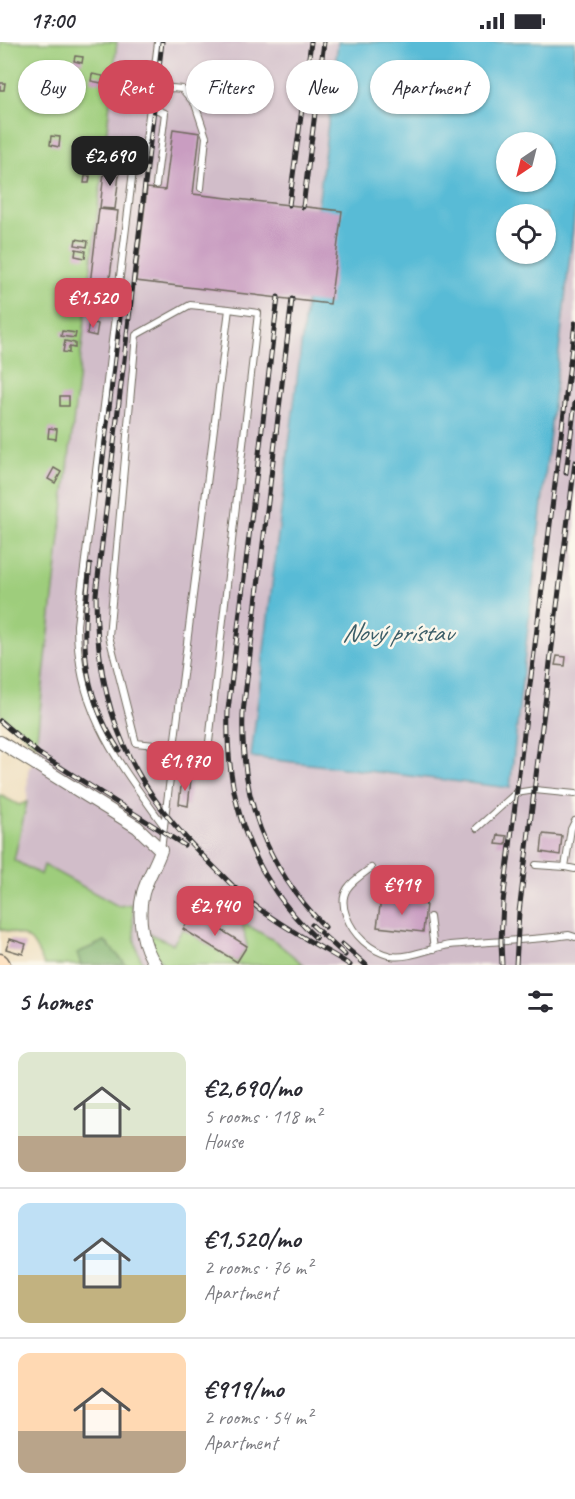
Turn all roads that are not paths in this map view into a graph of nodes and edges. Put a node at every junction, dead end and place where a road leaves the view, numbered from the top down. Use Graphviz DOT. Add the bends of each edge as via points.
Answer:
graph roads {
  1 [pos="158,42"];
  2 [pos="156,60"];
  3 [pos="174,88"];
  4 [pos="149,114"];
  5 [pos="165,114"];
  6 [pos="156,185"];
  7 [pos="201,188"];
  8 [pos="229,309"];
  9 [pos="0,742"];
  10 [pos="173,747"];
  11 [pos="208,751"];
  12 [pos="575,794"];
  13 [pos="575,822"];
  14 [pos="164,826"];
  15 [pos="477,828"];
  16 [pos="161,850"];
  17 [pos="536,865"];
  18 [pos="565,867"];
  19 [pos="371,868"];
  20 [pos="575,869"];
  21 [pos="430,917"];
  22 [pos="575,938"];
  23 [pos="434,949"];
  24 [pos="156,965"];
  1 -- 2 [label="lane"];
  3 -- 7 [label="lane" via="182,89 195,104 206,137"];
  4 -- 14 [label="lane" via="143,165 133,171 78,615 77,652 91,711 115,758"];
  5 -- 6 [label="lane"];
  8 -- 10 [label="lane"];
  8 -- 10 [label="lane" via="190,305 136,335 108,636 136,743"];
  8 -- 11 [label="lane" via="258,313"];
  9 -- 16 [label="street" via="136,827"];
  10 -- 14 [label="lane"];
  12 -- 15 [label="lane" via="535,790 516,793"];
  13 -- 18 [label="lane"];
  14 -- 16 [label="lane"];
  16 -- 24 [label="street" via="143,891 141,909 144,943"];
  17 -- 18 [label="lane"];
  18 -- 20 [label="lane"];
  19 -- 23 [label="lane" via="349,884 342,904 350,927 365,943 392,956"];
  21 -- 23 [label="lane"];
  22 -- 23 [label="lane" via="569,935"];
}
